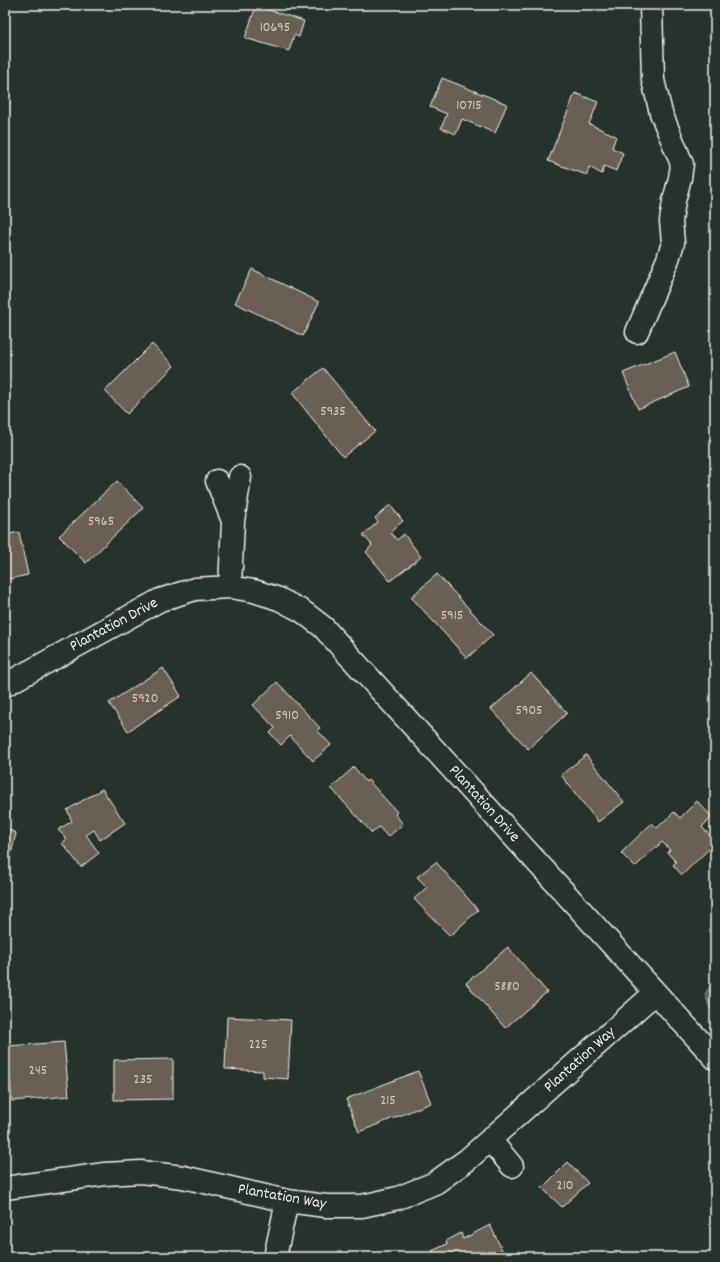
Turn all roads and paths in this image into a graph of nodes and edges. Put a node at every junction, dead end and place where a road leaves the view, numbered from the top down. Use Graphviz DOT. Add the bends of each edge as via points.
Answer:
graph roads {
  1 [pos="651,5"];
  2 [pos="637,332"];
  3 [pos="240,477"];
  4 [pos="217,480"];
  5 [pos="233,521"];
  6 [pos="230,587"];
  7 [pos="5,685"];
  8 [pos="655,993"];
  9 [pos="715,1058"];
  10 [pos="490,1140"];
  11 [pos="512,1166"];
  12 [pos="5,1188"];
  13 [pos="287,1201"];
  14 [pos="275,1257"];
  1 -- 2 [label="street" via="653,80 661,113 682,164 671,221 673,242"];
  3 -- 5 [label="street"];
  4 -- 5 [label="street"];
  5 -- 6 [label="street"];
  6 -- 7 [label="street, Plantation Drive" via="195,589 160,600"];
  6 -- 8 [label="street, Plantation Drive" via="279,599 302,611 323,627"];
  8 -- 9 [label="street, Plantation Drive"];
  8 -- 10 [label="street, Plantation Way"];
  10 -- 11 [label="street"];
  10 -- 13 [label="street, Plantation Way" via="468,1160 435,1183 398,1198 362,1206 326,1206"];
  12 -- 13 [label="street, Plantation Way" via="105,1174 141,1172 183,1177"];
  13 -- 14 [label="street"];
}
